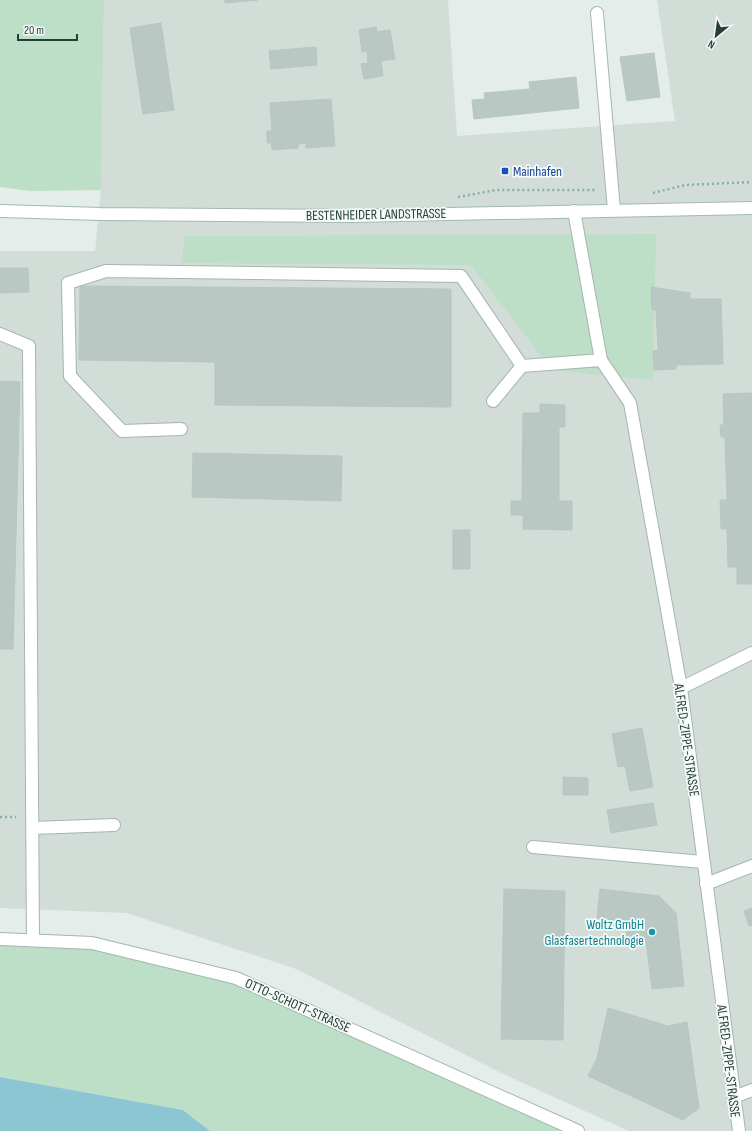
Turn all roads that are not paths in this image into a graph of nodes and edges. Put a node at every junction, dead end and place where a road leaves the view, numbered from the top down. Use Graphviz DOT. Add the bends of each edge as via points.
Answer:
graph roads {
  1 [pos="597,13"];
  2 [pos="752,208"];
  3 [pos="614,210"];
  4 [pos="0,211"];
  5 [pos="574,211"];
  6 [pos="0,334"];
  7 [pos="601,360"];
  8 [pos="522,366"];
  9 [pos="493,401"];
  10 [pos="181,429"];
  11 [pos="752,653"];
  12 [pos="680,688"];
  13 [pos="114,825"];
  14 [pos="33,828"];
  15 [pos="533,847"];
  16 [pos="703,862"];
  17 [pos="752,866"];
  18 [pos="706,884"];
  19 [pos="0,939"];
  20 [pos="34,940"];
  21 [pos="752,1090"];
  22 [pos="734,1097"];
  23 [pos="578,1131"];
  24 [pos="738,1131"];
  1 -- 3 [label="street"];
  2 -- 3 [label="street, BESTENHEIDER LANDSTRASSE"];
  3 -- 5 [label="street, BESTENHEIDER LANDSTRASSE"];
  4 -- 5 [label="street, BESTENHEIDER LANDSTRASSE" via="347,216"];
  5 -- 7 [label="street"];
  6 -- 14 [label="street" via="29,346"];
  7 -- 8 [label="street"];
  7 -- 12 [label="street, ALFRED-ZIPPE-STRASSE" via="630,403"];
  8 -- 9 [label="street"];
  8 -- 10 [label="street" via="461,276 106,271 68,283 70,376 122,431"];
  11 -- 12 [label="street"];
  12 -- 16 [label="street, ALFRED-ZIPPE-STRASSE"];
  13 -- 14 [label="street"];
  14 -- 20 [label="street"];
  15 -- 16 [label="street"];
  16 -- 18 [label="street, ALFRED-ZIPPE-STRASSE"];
  17 -- 18 [label="street"];
  18 -- 22 [label="street, ALFRED-ZIPPE-STRASSE"];
  19 -- 20 [label="street, OTTO-SCHOTT-STRASSE"];
  20 -- 23 [label="street, OTTO-SCHOTT-STRASSE" via="92,943 236,978"];
  21 -- 22 [label="street"];
  22 -- 24 [label="street, ALFRED-ZIPPE-STRASSE"];
}
